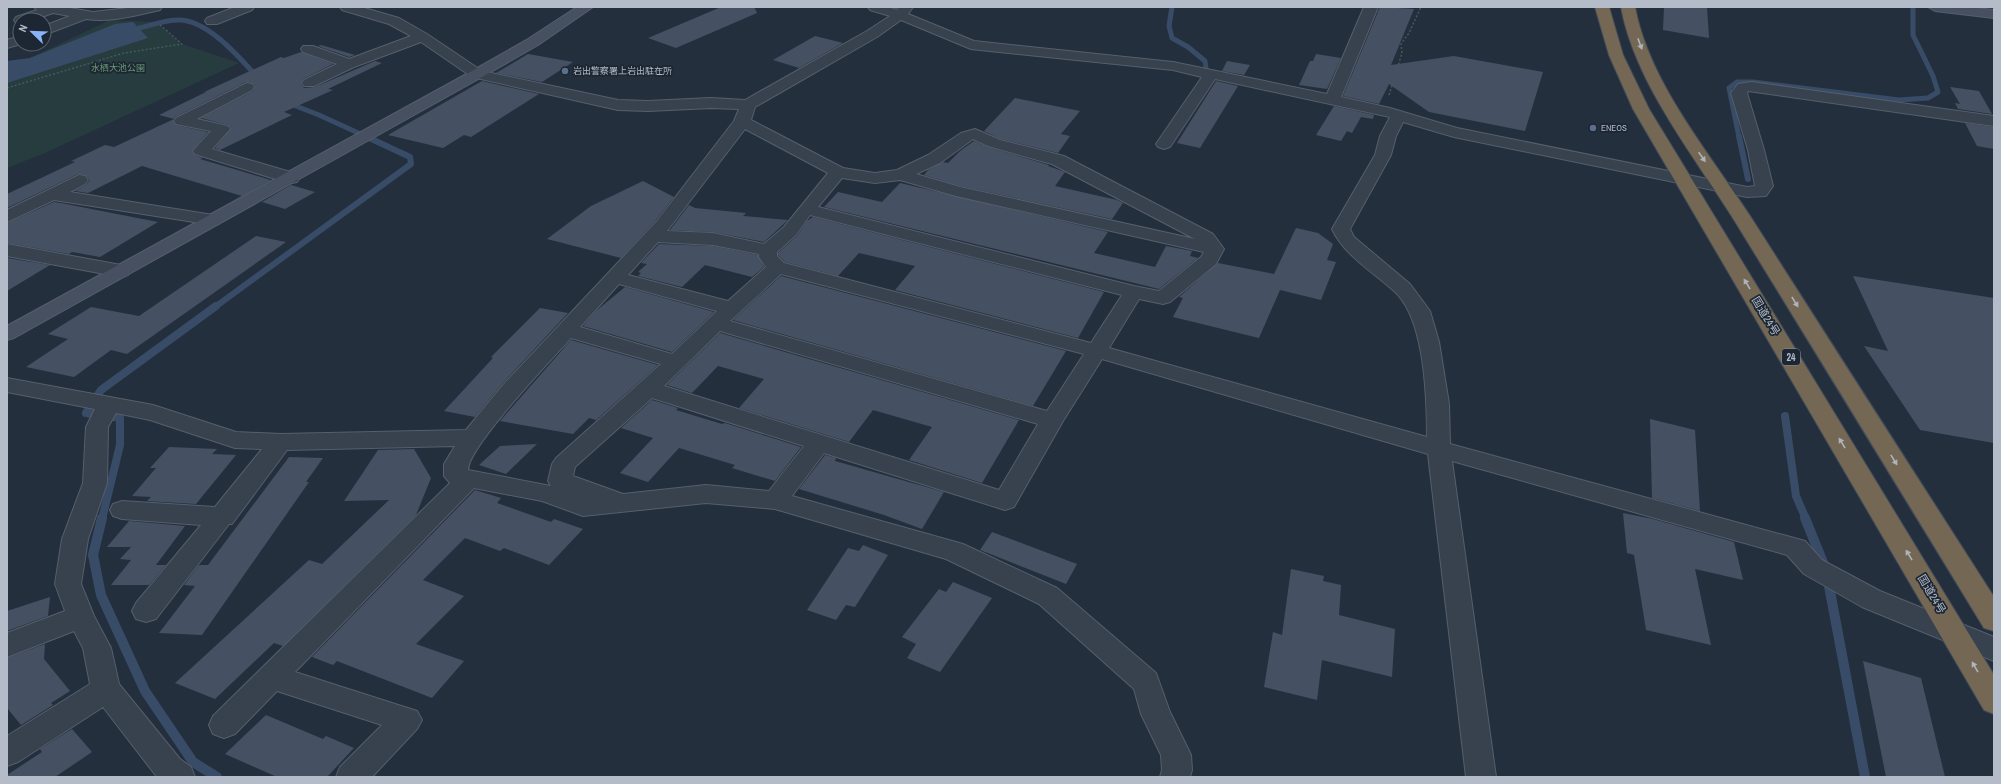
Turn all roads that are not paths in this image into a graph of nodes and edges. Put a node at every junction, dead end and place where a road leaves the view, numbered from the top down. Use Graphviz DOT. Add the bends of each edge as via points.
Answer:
graph roads {
  1 [pos="105,7"];
  2 [pos="155,7"];
  3 [pos="247,7"];
  4 [pos="347,7"];
  5 [pos="586,7"];
  6 [pos="875,7"];
  7 [pos="1371,7"];
  8 [pos="1602,7"];
  9 [pos="1628,7"];
  10 [pos="1935,7"];
  11 [pos="46,8"];
  12 [pos="903,11"];
  13 [pos="1994,14"];
  14 [pos="85,15"];
  15 [pos="212,21"];
  16 [pos="52,28"];
  17 [pos="422,37"];
  18 [pos="308,49"];
  19 [pos="349,64"];
  20 [pos="478,74"];
  21 [pos="1212,74"];
  22 [pos="309,83"];
  23 [pos="247,87"];
  24 [pos="1333,99"];
  25 [pos="745,113"];
  26 [pos="1392,113"];
  27 [pos="1994,121"];
  28 [pos="1164,144"];
  29 [pos="838,172"];
  30 [pos="901,175"];
  31 [pos="291,178"];
  32 [pos="79,180"];
  33 [pos="1686,181"];
  34 [pos="1724,189"];
  35 [pos="52,194"];
  36 [pos="806,209"];
  37 [pos="7,217"];
  38 [pos="213,220"];
  39 [pos="652,236"];
  40 [pos="1215,249"];
  41 [pos="7,250"];
  42 [pos="773,258"];
  43 [pos="121,271"];
  44 [pos="615,277"];
  45 [pos="1134,292"];
  46 [pos="733,309"];
  47 [pos="716,323"];
  48 [pos="566,330"];
  49 [pos="7,334"];
  50 [pos="1097,352"];
  51 [pos="676,362"];
  52 [pos="7,386"];
  53 [pos="648,389"];
  54 [pos="110,405"];
  55 [pos="1052,420"];
  56 [pos="472,438"];
  57 [pos="281,442"];
  58 [pos="819,443"];
  59 [pos="1439,449"];
  60 [pos="468,479"];
  61 [pos="775,500"];
  62 [pos="622,503"];
  63 [pos="122,510"];
  64 [pos="223,517"];
  65 [pos="146,611"];
  66 [pos="81,617"];
  67 [pos="1994,620"];
  68 [pos="1954,632"];
  69 [pos="7,645"];
  70 [pos="1994,649"];
  71 [pos="273,677"];
  72 [pos="106,689"];
  73 [pos="1994,701"];
  74 [pos="224,725"];
  75 [pos="7,752"];
  76 [pos="174,776"];
  77 [pos="351,777"];
  78 [pos="1175,777"];
  79 [pos="1481,777"];
  1 -- 14 [label="street"];
  2 -- 14 [label="street"];
  3 -- 15 [label="street"];
  4 -- 17 [label="street" via="394,21"];
  5 -- 20 [label="street"];
  6 -- 12 [label="street"];
  7 -- 24 [label="street"];
  8 -- 33 [label="highway, 国道24号 / 24" via="1616,55 1641,109"];
  9 -- 34 [label="highway, one-way" via="1646,61 1674,117"];
  10 -- 13 [label="street"];
  11 -- 14 [label="street"];
  12 -- 21 [label="street" via="971,45 1137,62"];
  12 -- 25 [label="street" via="872,34"];
  14 -- 16 [label="street"];
  17 -- 19 [label="street"];
  17 -- 20 [label="street"];
  18 -- 19 [label="street"];
  19 -- 22 [label="street"];
  20 -- 25 [label="street" via="618,105"];
  20 -- 31 [label="street"];
  21 -- 24 [label="street"];
  21 -- 28 [label="street"];
  23 -- 31 [label="street" via="182,121 222,129 201,151"];
  24 -- 26 [label="street"];
  25 -- 29 [label="street" via="768,134"];
  25 -- 39 [label="street" via="663,225"];
  26 -- 33 [label="street" via="1454,132"];
  26 -- 59 [label="street" via="1383,155 1341,229 1346,240 1403,288 1420,311 1429,342 1438,404"];
  27 -- 34 [label="street" via="1752,86 1743,87 1739,93 1764,186 1760,192"];
  29 -- 30 [label="street" via="875,178"];
  29 -- 36 [label="street"];
  30 -- 40 [label="street" via="956,191"];
  30 -- 40 [label="street" via="934,159 967,136 975,134 994,143 1058,160 1169,217 1206,238"];
  31 -- 38 [label="street"];
  32 -- 35 [label="street"];
  33 -- 34 [label="street"];
  68 -- 33 [label="highway, 国道24号 / 24, one-way"];
  34 -- 67 [label="highway, one-way"];
  35 -- 37 [label="street"];
  35 -- 38 [label="street"];
  36 -- 42 [label="street"];
  36 -- 45 [label="street"];
  38 -- 43 [label="street"];
  39 -- 42 [label="street" via="713,240"];
  39 -- 44 [label="street"];
  40 -- 45 [label="street" via="1209,260 1163,298"];
  41 -- 43 [label="street"];
  42 -- 46 [label="street"];
  42 -- 50 [label="street"];
  43 -- 49 [label="street"];
  44 -- 46 [label="street"];
  44 -- 48 [label="street"];
  45 -- 50 [label="street"];
  46 -- 47 [label="street"];
  47 -- 51 [label="street"];
  47 -- 55 [label="street"];
  48 -- 51 [label="street"];
  48 -- 56 [label="street" via="511,390"];
  50 -- 55 [label="street"];
  50 -- 59 [label="street"];
  51 -- 53 [label="street"];
  52 -- 54 [label="street"];
  53 -- 58 [label="street"];
  53 -- 62 [label="street" via="564,464 560,481"];
  54 -- 57 [label="street" via="154,413 236,440"];
  54 -- 66 [label="street" via="97,427 95,482 75,539 68,584"];
  55 -- 58 [label="street" via="1005,501"];
  56 -- 57 [label="street"];
  56 -- 60 [label="street" via="456,464 456,476"];
  57 -- 64 [label="street"];
  58 -- 61 [label="street"];
  59 -- 68 [label="street" via="1796,548 1813,567 1871,599"];
  59 -- 79 [label="street"];
  60 -- 62 [label="street" via="546,493 583,507"];
  60 -- 71 [label="street"];
  61 -- 62 [label="street" via="706,494"];
  61 -- 78 [label="street" via="954,551 1048,596 1146,682 1156,714 1176,755"];
  63 -- 64 [label="street"];
  64 -- 65 [label="street"];
  66 -- 69 [label="street"];
  66 -- 72 [label="street" via="96,648"];
  68 -- 70 [label="street"];
  73 -- 68 [label="highway, 国道24号 / 24, one-way"];
  71 -- 74 [label="street"];
  71 -- 77 [label="street" via="407,720"];
  72 -- 75 [label="street"];
  72 -- 76 [label="street"];
}
